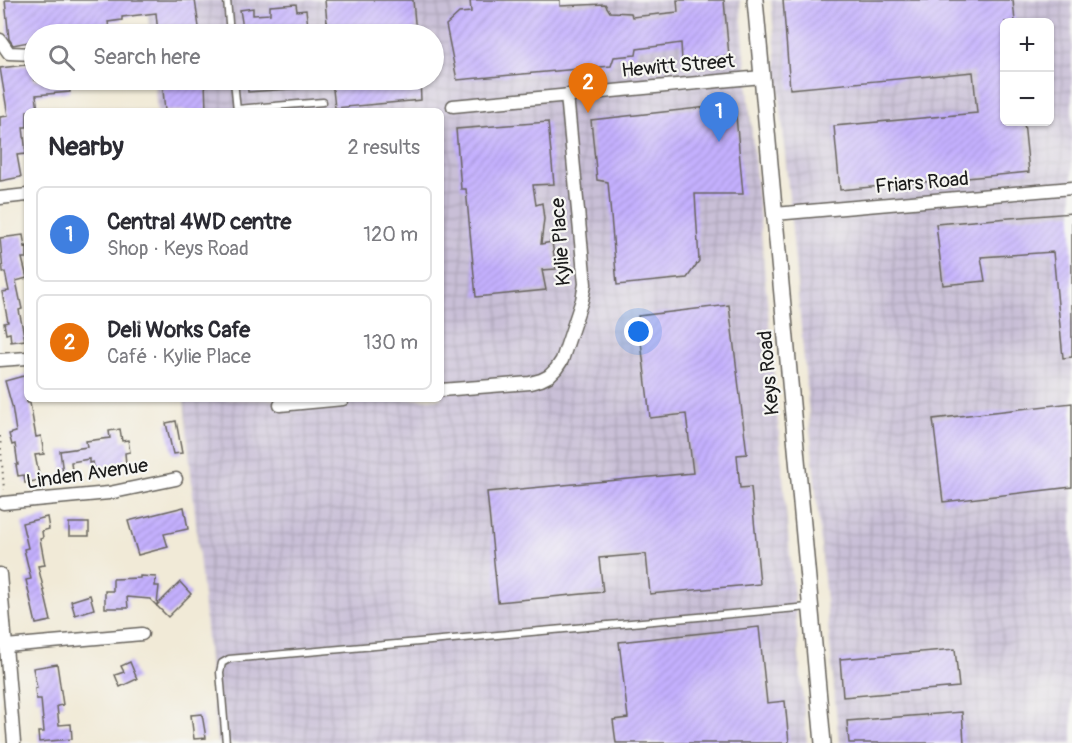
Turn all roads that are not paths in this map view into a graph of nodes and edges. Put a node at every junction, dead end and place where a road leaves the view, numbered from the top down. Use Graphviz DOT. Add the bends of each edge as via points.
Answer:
graph roads {
  1 [pos="227,0"];
  2 [pos="755,0"];
  3 [pos="229,24"];
  4 [pos="0,40"];
  5 [pos="24,54"];
  6 [pos="762,77"];
  7 [pos="235,90"];
  8 [pos="567,95"];
  9 [pos="323,102"];
  10 [pos="453,106"];
  11 [pos="237,108"];
  12 [pos="258,108"];
  13 [pos="1072,188"];
  14 [pos="24,195"];
  15 [pos="0,198"];
  16 [pos="775,214"];
  17 [pos="24,358"];
  18 [pos="0,360"];
  19 [pos="444,390"];
  20 [pos="312,402"];
  21 [pos="280,405"];
  22 [pos="176,479"];
  23 [pos="1,501"];
  24 [pos="0,574"];
  25 [pos="810,607"];
  26 [pos="142,633"];
  27 [pos="6,646"];
  28 [pos="14,743"];
  29 [pos="226,743"];
  30 [pos="823,743"];
  1 -- 3 [label="lane"];
  2 -- 6 [label="street, Keys Road"];
  4 -- 5 [label="street" via="9,53"];
  6 -- 8 [label="street, Hewitt Street"];
  6 -- 16 [label="street, Keys Road"];
  7 -- 11 [label="lane"];
  8 -- 10 [label="street, Hewitt Street"];
  8 -- 19 [label="street, Kylie Place" via="585,284 562,360 541,380"];
  9 -- 12 [label="lane"];
  13 -- 16 [label="street, Friars Road"];
  14 -- 15 [label="street"];
  16 -- 25 [label="street, Keys Road"];
  17 -- 18 [label="street"];
  20 -- 21 [label="street"];
  22 -- 23 [label="street, Linden Avenue" via="109,493"];
  24 -- 27 [label="street"];
  25 -- 29 [label="lane" via="229,659 222,663 220,672"];
  25 -- 30 [label="street, Keys Road"];
  26 -- 27 [label="street"];
  27 -- 28 [label="street"];
}
